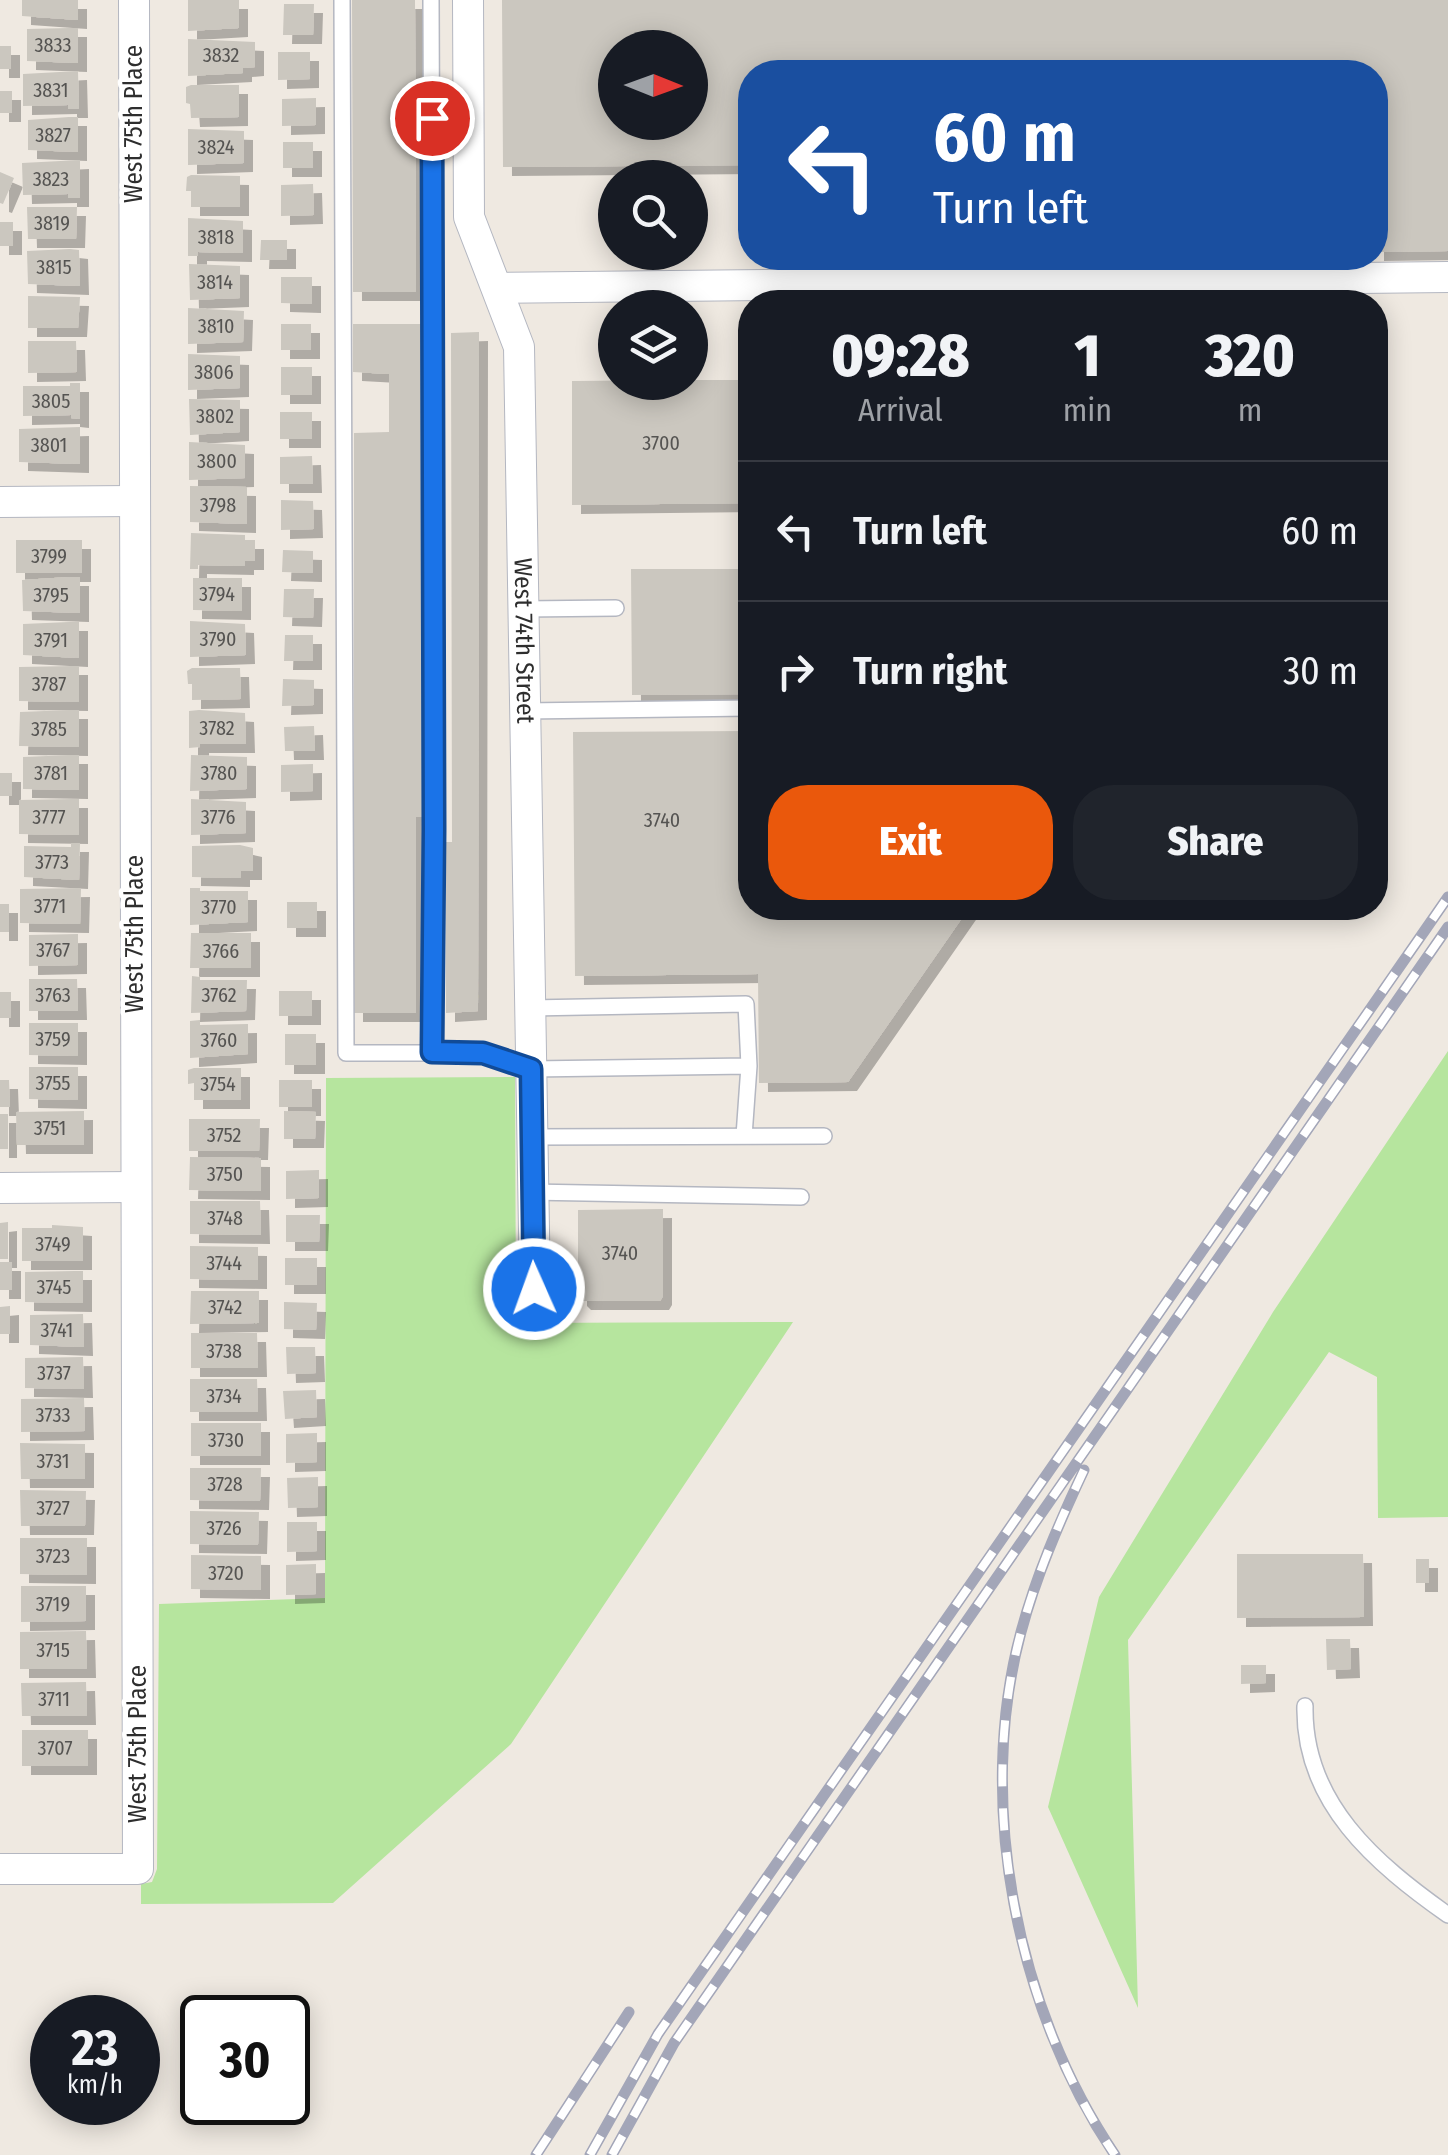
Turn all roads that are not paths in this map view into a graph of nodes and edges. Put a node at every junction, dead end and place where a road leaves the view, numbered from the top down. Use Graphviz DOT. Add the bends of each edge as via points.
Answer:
graph roads {
  1 [pos="134,0"];
  2 [pos="342,0"];
  3 [pos="431,0"];
  4 [pos="468,0"];
  5 [pos="1448,277"];
  6 [pos="497,288"];
  7 [pos="134,501"];
  8 [pos="0,502"];
  9 [pos="616,608"];
  10 [pos="523,609"];
  11 [pos="738,708"];
  12 [pos="525,711"];
  13 [pos="530,1008"];
  14 [pos="432,1052"];
  15 [pos="748,1066"];
  16 [pos="531,1069"];
  17 [pos="744,1136"];
  18 [pos="824,1136"];
  19 [pos="532,1137"];
  20 [pos="136,1187"];
  21 [pos="0,1188"];
  22 [pos="530,1192"];
  23 [pos="801,1197"];
  24 [pos="534,1289"];
  25 [pos="1305,1706"];
  26 [pos="0,1869"];
  27 [pos="1448,1915"];
  1 -- 7 [label="street, West 75th Place"];
  2 -- 14 [label="lane" via="346,1053"];
  3 -- 14 [label="lane"];
  4 -- 6 [label="street, West 74th Street" via="470,217"];
  5 -- 6 [label="street"];
  6 -- 10 [label="street, West 74th Street" via="519,346"];
  7 -- 8 [label="street"];
  7 -- 20 [label="street, West 75th Place"];
  9 -- 10 [label="lane"];
  10 -- 12 [label="street, West 74th Street"];
  11 -- 12 [label="lane"];
  12 -- 13 [label="street, West 74th Street"];
  13 -- 15 [label="lane" via="746,1004"];
  13 -- 16 [label="street, West 74th Street"];
  14 -- 16 [label="lane" via="483,1053"];
  15 -- 16 [label="lane"];
  15 -- 17 [label="lane"];
  16 -- 19 [label="street, West 74th Street"];
  17 -- 18 [label="lane"];
  17 -- 19 [label="lane"];
  19 -- 22 [label="street, West 74th Street"];
  20 -- 21 [label="street"];
  20 -- 26 [label="street, West 75th Place" via="138,1868"];
  22 -- 23 [label="lane"];
  22 -- 24 [label="street, West 74th Street"];
  25 -- 27 [label="lane" via="1318,1774 1340,1820 1394,1877"];
}
